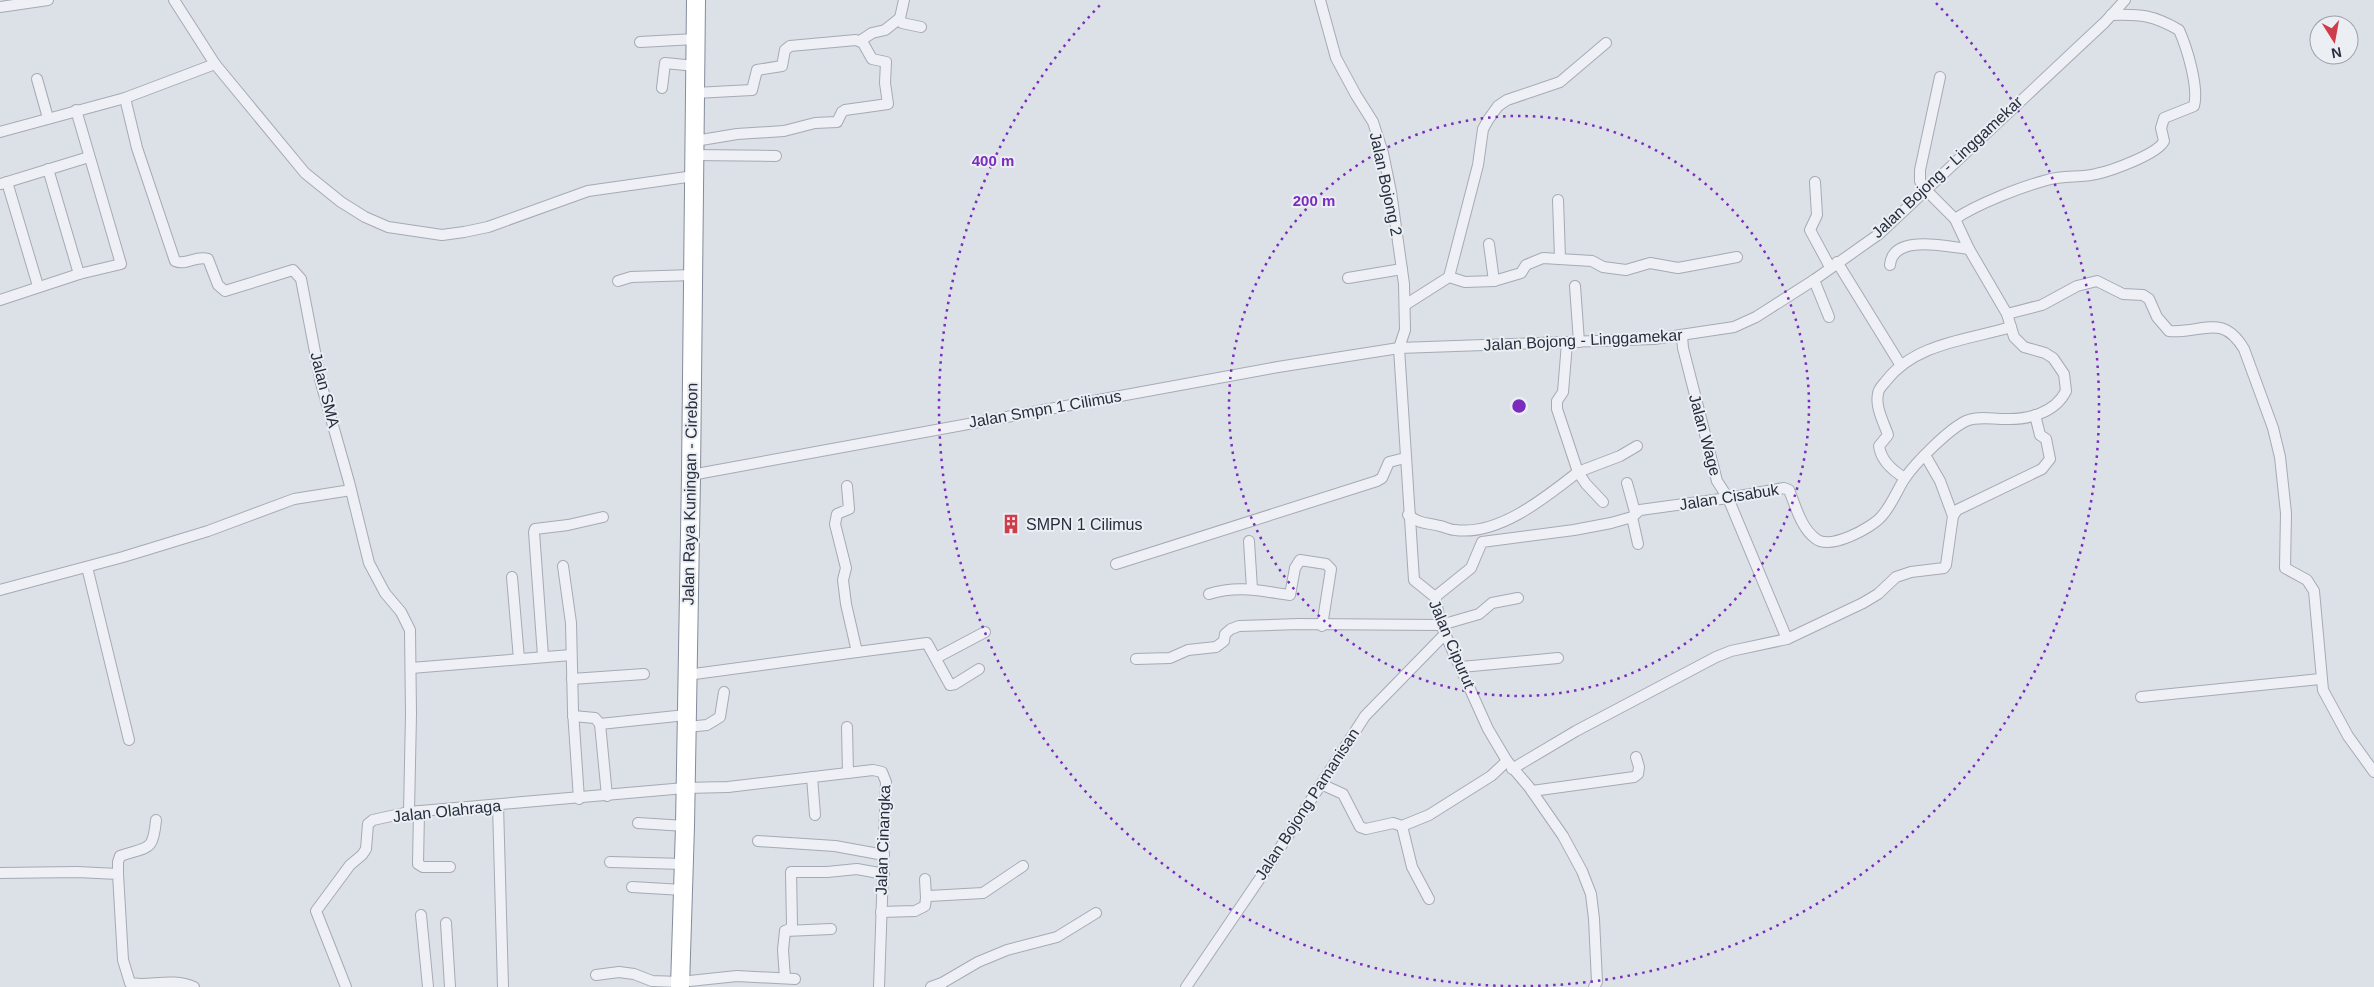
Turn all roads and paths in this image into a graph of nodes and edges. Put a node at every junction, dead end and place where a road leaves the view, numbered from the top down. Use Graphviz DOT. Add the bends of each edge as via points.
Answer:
graph roads {
  1 [pos="48,0"];
  2 [pos="174,0"];
  3 [pos="696,0"];
  4 [pos="904,0"];
  5 [pos="1320,0"];
  6 [pos="2125,0"];
  7 [pos="0,7"];
  8 [pos="2111,15"];
  9 [pos="900,18"];
  10 [pos="921,27"];
  11 [pos="695,39"];
  12 [pos="860,41"];
  13 [pos="640,42"];
  14 [pos="1606,43"];
  15 [pos="215,64"];
  16 [pos="695,66"];
  17 [pos="1940,77"];
  18 [pos="37,80"];
  19 [pos="662,88"];
  20 [pos="695,93"];
  21 [pos="125,98"];
  22 [pos="76,110"];
  23 [pos="48,118"];
  24 [pos="1,129"];
  25 [pos="694,148"];
  26 [pos="776,156"];
  27 [pos="89,157"];
  28 [pos="48,170"];
  29 [pos="694,176"];
  30 [pos="1815,182"];
  31 [pos="3,183"];
  32 [pos="1925,189"];
  33 [pos="1558,200"];
  34 [pos="1955,219"];
  35 [pos="1489,244"];
  36 [pos="1968,249"];
  37 [pos="1738,257"];
  38 [pos="1560,258"];
  39 [pos="1834,265"];
  40 [pos="1890,265"];
  41 [pos="1402,269"];
  42 [pos="79,274"];
  43 [pos="694,275"];
  44 [pos="1449,277"];
  45 [pos="1348,278"];
  46 [pos="1494,280"];
  47 [pos="1814,280"];
  48 [pos="618,281"];
  49 [pos="38,286"];
  50 [pos="1575,286"];
  51 [pos="0,300"];
  52 [pos="1405,304"];
  53 [pos="2006,314"];
  54 [pos="1829,317"];
  55 [pos="2011,327"];
  56 [pos="1682,336"];
  57 [pos="1579,342"];
  58 [pos="1567,343"];
  59 [pos="1399,348"];
  60 [pos="1900,364"];
  61 [pos="2035,415"];
  62 [pos="1637,446"];
  63 [pos="1925,455"];
  64 [pos="1405,458"];
  65 [pos="1578,472"];
  66 [pos="691,475"];
  67 [pos="1905,478"];
  68 [pos="1627,483"];
  69 [pos="847,486"];
  70 [pos="351,490"];
  71 [pos="1728,498"];
  72 [pos="1603,502"];
  73 [pos="1633,514"];
  74 [pos="1408,515"];
  75 [pos="1953,516"];
  76 [pos="602,517"];
  77 [pos="1249,541"];
  78 [pos="1638,544"];
  79 [pos="1116,564"];
  80 [pos="563,566"];
  81 [pos="87,567"];
  82 [pos="512,577"];
  83 [pos="1252,589"];
  84 [pos="0,590"];
  85 [pos="1209,594"];
  86 [pos="1435,597"];
  87 [pos="1518,598"];
  88 [pos="1322,626"];
  89 [pos="1443,630"];
  90 [pos="985,632"];
  91 [pos="1788,639"];
  92 [pos="857,652"];
  93 [pos="571,655"];
  94 [pos="544,656"];
  95 [pos="936,658"];
  96 [pos="1558,658"];
  97 [pos="519,659"];
  98 [pos="1136,660"];
  99 [pos="1461,667"];
  100 [pos="411,668"];
  101 [pos="979,669"];
  102 [pos="644,674"];
  103 [pos="686,674"];
  104 [pos="572,679"];
  105 [pos="2320,679"];
  106 [pos="724,692"];
  107 [pos="2141,697"];
  108 [pos="573,716"];
  109 [pos="686,721"];
  110 [pos="600,724"];
  111 [pos="847,727"];
  112 [pos="129,740"];
  113 [pos="1636,757"];
  114 [pos="1509,765"];
  115 [pos="848,772"];
  116 [pos="2374,772"];
  117 [pos="812,777"];
  118 [pos="1321,784"];
  119 [pos="685,788"];
  120 [pos="1532,791"];
  121 [pos="608,796"];
  122 [pos="579,799"];
  123 [pos="498,805"];
  124 [pos="414,812"];
  125 [pos="815,815"];
  126 [pos="156,820"];
  127 [pos="638,823"];
  128 [pos="685,826"];
  129 [pos="1402,826"];
  130 [pos="758,842"];
  131 [pos="884,855"];
  132 [pos="610,862"];
  133 [pos="684,864"];
  134 [pos="1023,866"];
  135 [pos="450,867"];
  136 [pos="0,873"];
  137 [pos="118,874"];
  138 [pos="884,874"];
  139 [pos="925,879"];
  140 [pos="632,887"];
  141 [pos="683,890"];
  142 [pos="926,898"];
  143 [pos="1430,899"];
  144 [pos="881,912"];
  145 [pos="1096,913"];
  146 [pos="421,915"];
  147 [pos="446,923"];
  148 [pos="831,929"];
  149 [pos="785,931"];
  150 [pos="596,975"];
  151 [pos="680,984"];
  152 [pos="194,987"];
  153 [pos="346,987"];
  154 [pos="428,987"];
  155 [pos="450,987"];
  156 [pos="503,987"];
  157 [pos="878,987"];
  158 [pos="931,987"];
  159 [pos="1186,987"];
  160 [pos="1595,987"];
  1 -- 7 [label="street"];
  2 -- 15 [label="street"];
  3 -- 11 [label="highway, Jalan Raya Kuningan - Cirebon"];
  4 -- 9 [label="street"];
  5 -- 41 [label="street, Jalan Bojong 2" via="1335,53 1374,122 1384,153"];
  6 -- 8 [label="street, Jalan Bojong - Linggamekar"];
  8 -- 32 [label="street, Jalan Bojong - Linggamekar"];
  8 -- 34 [label="street" via="2136,14 2159,18 2179,30 2189,58 2196,99 2194,106 2164,118 2162,146 2148,154 2095,174 2047,180"];
  9 -- 10 [label="street" via="905,24"];
  9 -- 12 [label="street" via="885,30"];
  11 -- 13 [label="street"];
  11 -- 16 [label="highway, Jalan Raya Kuningan - Cirebon"];
  12 -- 20 [label="street" via="790,46 784,50 782,66 757,70 752,90"];
  12 -- 25 [label="street" via="872,59 886,62 888,106 845,110 837,122 815,123 784,131 737,134"];
  14 -- 44 [label="street" via="1560,82 1507,100 1488,120 1483,129 1478,165"];
  15 -- 21 [label="street"];
  15 -- 29 [label="street" via="306,173 340,202 388,228 442,235 464,232 488,227 588,191"];
  16 -- 19 [label="street" via="666,63"];
  16 -- 20 [label="highway, Jalan Raya Kuningan - Cirebon"];
  17 -- 32 [label="street" via="1919,176"];
  18 -- 23 [label="street"];
  20 -- 25 [label="highway, Jalan Raya Kuningan - Cirebon"];
  21 -- 22 [label="street"];
  21 -- 70 [label="street, Jalan SMA" via="137,148 174,261 182,263 202,257 208,260 218,285 225,291 293,270 301,279 321,383"];
  22 -- 23 [label="street"];
  22 -- 27 [label="street"];
  23 -- 24 [label="street"];
  25 -- 26 [label="street"];
  25 -- 29 [label="highway, Jalan Raya Kuningan - Cirebon"];
  27 -- 28 [label="street"];
  27 -- 42 [label="street" via="121,264"];
  28 -- 31 [label="street"];
  28 -- 42 [label="street"];
  29 -- 43 [label="highway, Jalan Raya Kuningan - Cirebon"];
  30 -- 39 [label="street" via="1817,214 1810,230"];
  31 -- 49 [label="street"];
  32 -- 34 [label="street"];
  32 -- 39 [label="street, Jalan Bojong - Linggamekar" via="1878,234"];
  33 -- 38 [label="street"];
  34 -- 36 [label="street, Jalan Cisabuk"];
  35 -- 46 [label="street"];
  36 -- 40 [label="street" via="1913,244 1897,249"];
  36 -- 53 [label="street, Jalan Cisabuk"];
  37 -- 38 [label="street" via="1678,268 1650,263 1626,270 1603,267 1592,261"];
  38 -- 46 [label="street" via="1538,259 1521,272"];
  39 -- 47 [label="street, Jalan Bojong - Linggamekar"];
  39 -- 60 [label="street"];
  41 -- 45 [label="street"];
  41 -- 52 [label="street, Jalan Bojong 2"];
  42 -- 49 [label="street"];
  43 -- 48 [label="street" via="631,277"];
  43 -- 66 [label="highway, Jalan Raya Kuningan - Cirebon"];
  44 -- 46 [label="street" via="1465,282"];
  44 -- 52 [label="street"];
  47 -- 54 [label="street"];
  47 -- 56 [label="street, Jalan Bojong - Linggamekar" via="1740,325"];
  49 -- 51 [label="street"];
  50 -- 57 [label="street"];
  52 -- 59 [label="street, Jalan Bojong 2" via="1405,330"];
  53 -- 55 [label="street, Jalan Cisabuk"];
  53 -- 105 [label="street" via="2042,305 2077,286 2097,281 2123,294 2143,295 2169,331 2220,326 2238,338 2264,403 2280,457 2286,513 2285,568 2307,580 2314,591"];
  55 -- 60 [label="street" via="1948,343"];
  55 -- 61 [label="street, Jalan Cisabuk" via="2019,344 2049,355 2064,374 2065,394 2051,409"];
  56 -- 57 [label="street, Jalan Bojong - Linggamekar"];
  56 -- 71 [label="street, Jalan Wage" via="1717,481"];
  57 -- 58 [label="street, Jalan Bojong - Linggamekar"];
  58 -- 59 [label="street, Jalan Bojong - Linggamekar"];
  58 -- 65 [label="street" via="1563,392 1557,401 1557,409"];
  59 -- 64 [label="street, Jalan Cipurut"];
  59 -- 66 [label="street, Jalan Smpn 1 Cilimus" via="1278,367"];
  60 -- 67 [label="street" via="1878,394 1879,410 1888,435 1879,446 1880,454"];
  61 -- 63 [label="street, Jalan Cisabuk" via="1967,420"];
  61 -- 75 [label="street" via="2040,436 2048,444 2050,460 2047,464 1990,495 1964,505"];
  62 -- 65 [label="street"];
  63 -- 67 [label="street, Jalan Cisabuk"];
  63 -- 75 [label="street" via="1940,480"];
  64 -- 74 [label="street, Jalan Cipurut"];
  64 -- 79 [label="street" via="1389,462 1382,478 1377,481"];
  65 -- 72 [label="street"];
  65 -- 74 [label="street" via="1507,522 1456,530 1420,523"];
  66 -- 103 [label="highway, Jalan Raya Kuningan - Cirebon"];
  67 -- 71 [label="street, Jalan Cisabuk" via="1891,504 1871,526 1857,534 1827,542 1817,540 1803,524 1787,488"];
  68 -- 73 [label="street"];
  69 -- 92 [label="street" via="849,509 837,514 835,524 843,550 846,604"];
  70 -- 81 [label="street" via="294,500 208,532"];
  70 -- 100 [label="street, Jalan SMA" via="369,562 385,594 401,612 410,630"];
  71 -- 73 [label="street, Jalan Cisabuk"];
  71 -- 91 [label="street, Jalan Wage"];
  73 -- 78 [label="street"];
  73 -- 86 [label="street, Jalan Cisabuk" via="1574,530 1482,542 1471,568"];
  74 -- 86 [label="street, Jalan Cipurut" via="1414,580"];
  75 -- 91 [label="street" via="1944,568 1896,577 1863,603"];
  76 -- 94 [label="street" via="534,532"];
  77 -- 83 [label="street"];
  80 -- 93 [label="street" via="571,623"];
  81 -- 84 [label="street"];
  81 -- 112 [label="street"];
  82 -- 97 [label="street"];
  83 -- 85 [label="street" via="1227,589"];
  83 -- 88 [label="street" via="1290,595 1294,568 1300,560 1326,564 1331,569"];
  86 -- 89 [label="street, Jalan Cipurut"];
  87 -- 89 [label="street" via="1492,603 1479,614"];
  88 -- 89 [label="street"];
  88 -- 98 [label="street" via="1239,626 1225,634 1224,641 1216,647 1188,650 1170,658"];
  89 -- 99 [label="street, Jalan Cipurut"];
  89 -- 118 [label="street, Jalan Bojong Pamanisan" via="1365,716"];
  90 -- 95 [label="street"];
  91 -- 114 [label="street" via="1716,657"];
  92 -- 95 [label="street" via="925,643 930,645"];
  92 -- 103 [label="street"];
  93 -- 94 [label="street"];
  93 -- 104 [label="street"];
  94 -- 97 [label="street"];
  95 -- 101 [label="street" via="950,685"];
  96 -- 99 [label="street"];
  97 -- 100 [label="street"];
  99 -- 114 [label="street, Jalan Cipurut" via="1488,728"];
  100 -- 124 [label="street, Jalan SMA"];
  102 -- 104 [label="street"];
  103 -- 109 [label="highway, Jalan Raya Kuningan - Cirebon"];
  104 -- 108 [label="street"];
  105 -- 107 [label="street"];
  105 -- 116 [label="street" via="2344,728"];
  106 -- 109 [label="street" via="720,717 707,725"];
  108 -- 110 [label="street" via="595,718"];
  108 -- 122 [label="street"];
  109 -- 110 [label="street"];
  109 -- 119 [label="highway, Jalan Raya Kuningan - Cirebon"];
  110 -- 121 [label="street"];
  111 -- 115 [label="street"];
  113 -- 120 [label="street" via="1639,767 1634,777"];
  114 -- 120 [label="street, Jalan Cipurut"];
  114 -- 129 [label="street" via="1429,815"];
  115 -- 117 [label="street, Jalan Cinangka"];
  115 -- 131 [label="street, Jalan Cinangka" via="880,770 885,776"];
  117 -- 119 [label="street, Jalan Cinangka" via="728,787"];
  117 -- 125 [label="street"];
  118 -- 129 [label="street" via="1343,794 1360,827 1366,829 1393,823"];
  118 -- 159 [label="street, Jalan Bojong Pamanisan"];
  119 -- 121 [label="street, Jalan Olahraga"];
  119 -- 128 [label="highway, Jalan Raya Kuningan - Cirebon"];
  120 -- 160 [label="street, Jalan Cipurut" via="1568,844 1591,894 1597,961"];
  121 -- 122 [label="street, Jalan Olahraga"];
  122 -- 123 [label="street, Jalan Olahraga"];
  123 -- 124 [label="street, Jalan Olahraga"];
  123 -- 156 [label="street"];
  124 -- 135 [label="street, Jalan SMA" via="418,864 423,867"];
  124 -- 153 [label="street, Jalan Olahraga" via="369,822 366,849 350,865 316,912"];
  126 -- 137 [label="street" via="152,844 120,856"];
  127 -- 128 [label="street"];
  128 -- 133 [label="highway, Jalan Raya Kuningan - Cirebon"];
  129 -- 143 [label="street" via="1412,867"];
  130 -- 131 [label="street" via="828,846"];
  131 -- 138 [label="street, Jalan Cinangka"];
  132 -- 133 [label="street"];
  133 -- 141 [label="highway, Jalan Raya Kuningan - Cirebon"];
  134 -- 142 [label="street" via="983,893"];
  136 -- 137 [label="street"];
  137 -- 152 [label="street" via="123,960 130,983 150,987 181,982"];
  138 -- 144 [label="street, Jalan Cinangka"];
  138 -- 149 [label="street" via="857,869 792,872 792,925"];
  139 -- 142 [label="street"];
  140 -- 141 [label="street"];
  141 -- 151 [label="highway, Jalan Raya Kuningan - Cirebon"];
  142 -- 144 [label="street" via="925,906 919,910"];
  144 -- 157 [label="street, Jalan Cinangka"];
  145 -- 158 [label="street" via="1057,937 1007,950"];
  146 -- 154 [label="street"];
  147 -- 155 [label="street"];
  148 -- 149 [label="street"];
  149 -- 151 [label="street" via="783,950 790,979 728,977"];
  150 -- 151 [label="street" via="619,972"];
}
